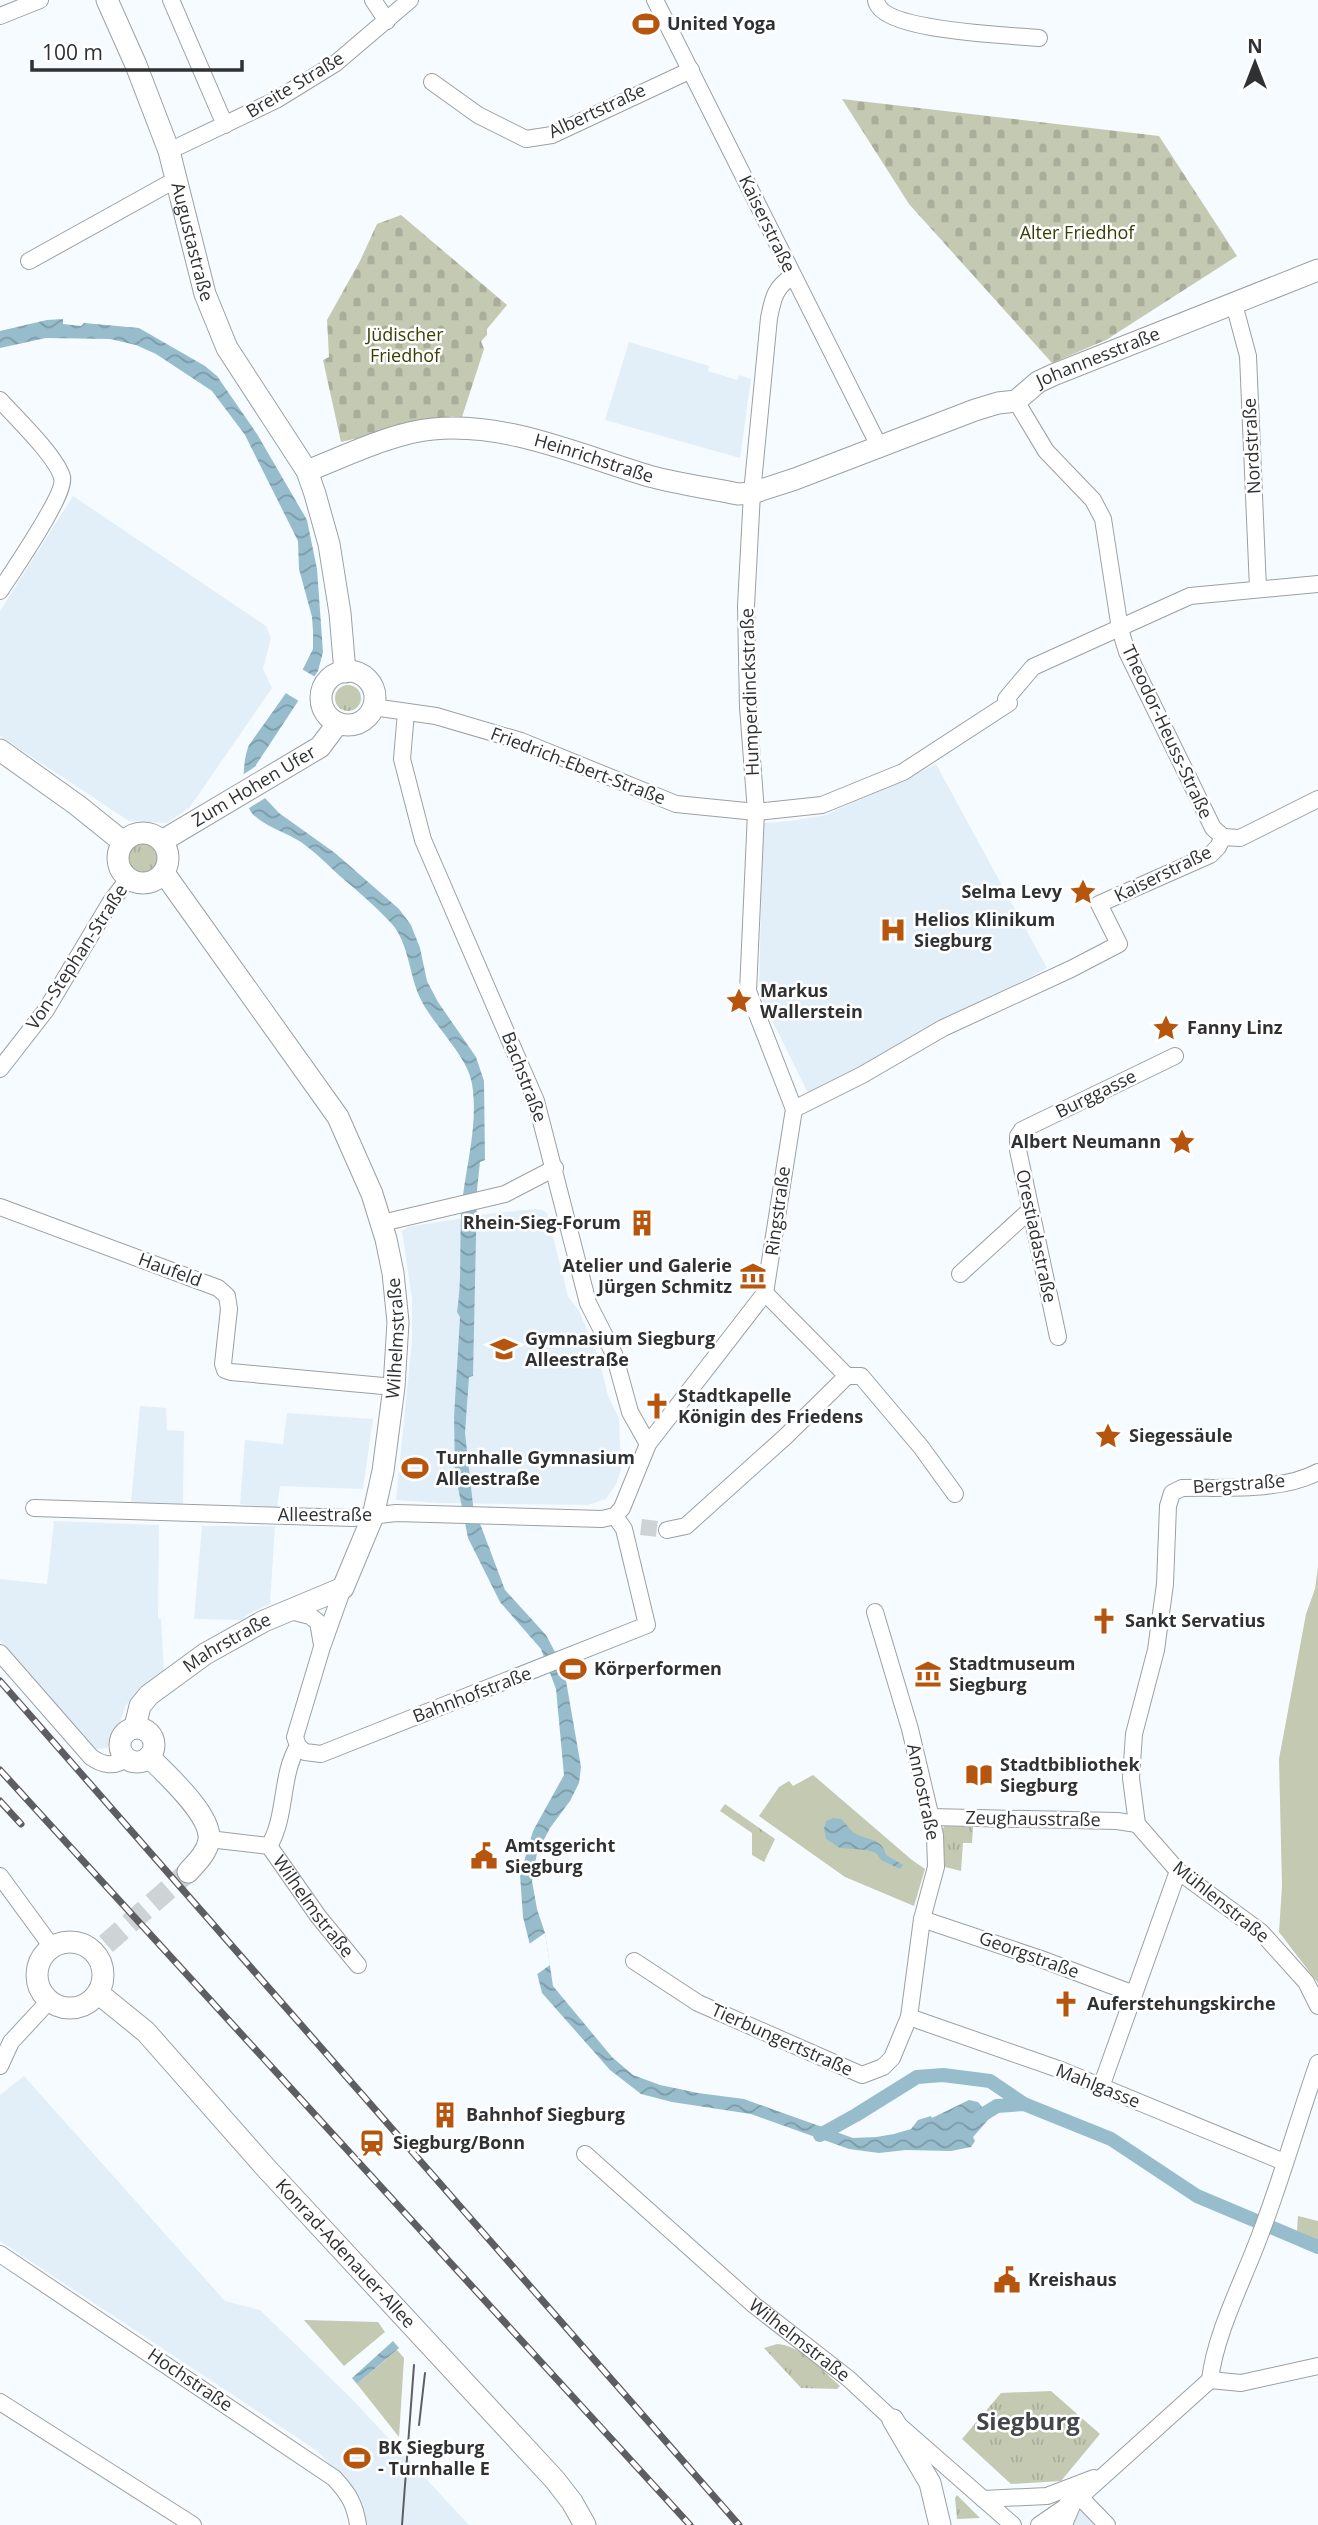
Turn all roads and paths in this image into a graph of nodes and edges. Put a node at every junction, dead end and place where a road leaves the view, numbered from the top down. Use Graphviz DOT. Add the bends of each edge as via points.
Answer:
graph roads {
  1 [pos="40,0"];
  2 [pos="107,0"];
  3 [pos="171,0"];
  4 [pos="373,0"];
  5 [pos="410,0"];
  6 [pos="655,0"];
  7 [pos="876,0"];
  8 [pos="0,16"];
  9 [pos="387,21"];
  10 [pos="1039,38"];
  11 [pos="691,69"];
  12 [pos="432,82"];
  13 [pos="225,125"];
  14 [pos="169,151"];
  15 [pos="175,180"];
  16 [pos="29,261"];
  17 [pos="1318,270"];
  18 [pos="793,276"];
  19 [pos="1234,304"];
  20 [pos="0,400"];
  21 [pos="1016,401"];
  22 [pos="880,448"];
  23 [pos="307,471"];
  24 [pos="752,493"];
  25 [pos="1318,584"];
  26 [pos="1258,588"];
  27 [pos="0,591"];
  28 [pos="1120,629"];
  29 [pos="345,672"];
  30 [pos="373,706"];
  31 [pos="405,712"];
  32 [pos="338,723"];
  33 [pos="0,750"];
  34 [pos="1318,799"];
  35 [pos="756,812"];
  36 [pos="1223,837"];
  37 [pos="162,841"];
  38 [pos="123,842"];
  39 [pos="164,873"];
  40 [pos="128,879"];
  41 [pos="1175,1056"];
  42 [pos="0,1069"];
  43 [pos="794,1110"];
  44 [pos="1018,1136"];
  45 [pos="555,1168"];
  46 [pos="0,1207"];
  47 [pos="1029,1211"];
  48 [pos="382,1223"];
  49 [pos="960,1275"];
  50 [pos="765,1293"];
  51 [pos="1058,1336"];
  52 [pos="847,1376"];
  53 [pos="394,1387"];
  54 [pos="648,1444"];
  55 [pos="1318,1472"];
  56 [pos="955,1494"];
  57 [pos="34,1508"];
  58 [pos="373,1516"];
  59 [pos="619,1522"];
  60 [pos="641,1527"];
  61 [pos="667,1530"];
  62 [pos="343,1588"];
  63 [pos="290,1611"];
  64 [pos="875,1612"];
  65 [pos="322,1647"];
  66 [pos="0,1653"];
  67 [pos="135,1727"];
  68 [pos="298,1746"];
  69 [pos="149,1757"];
  70 [pos="126,1758"];
  71 [pos="930,1817"];
  72 [pos="1137,1824"];
  73 [pos="209,1839"];
  74 [pos="269,1846"];
  75 [pos="1178,1871"];
  76 [pos="188,1872"];
  77 [pos="0,1876"];
  78 [pos="922,1919"];
  79 [pos="52,1947"];
  80 [pos="634,1961"];
  81 [pos="358,1965"];
  82 [pos="98,1993"];
  83 [pos="1134,1994"];
  84 [pos="48,2001"];
  85 [pos="1318,2006"];
  86 [pos="909,2017"];
  87 [pos="1318,2063"];
  88 [pos="0,2066"];
  89 [pos="1101,2087"];
  90 [pos="585,2154"];
  91 [pos="1284,2162"];
  92 [pos="0,2254"];
  93 [pos="1318,2367"];
  94 [pos="1210,2380"];
  95 [pos="0,2402"];
  96 [pos="893,2420"];
  97 [pos="1109,2471"];
  98 [pos="983,2499"];
  99 [pos="1075,2501"];
  100 [pos="193,2525"];
  101 [pos="358,2525"];
  102 [pos="585,2525"];
  103 [pos="940,2525"];
  104 [pos="1013,2525"];
  105 [pos="1040,2525"];
  106 [pos="1061,2525"];
  107 [pos="1107,2525"];
  1 -- 8 [label="street"];
  2 -- 14 [label="main road, Augustastraße"];
  3 -- 13 [label="street"];
  4 -- 9 [label="street"];
  5 -- 9 [label="street, Breite Straße"];
  6 -- 11 [label="street, Kaiserstraße"];
  7 -- 10 [label="street" via="886,15 909,23"];
  9 -- 13 [label="street, Breite Straße" via="336,63"];
  11 -- 12 [label="street, Albertstraße" via="552,135 526,139 478,115"];
  11 -- 18 [label="street, Kaiserstraße"];
  13 -- 14 [label="street, Breite Straße"];
  14 -- 15 [label="main road, Augustastraße"];
  15 -- 16 [label="street"];
  15 -- 23 [label="main road, Augustastraße" via="205,295 227,348"];
  17 -- 19 [label="main road, Johannesstraße"];
  18 -- 22 [label="street, Kaiserstraße"];
  18 -- 24 [label="street, Humperdinckstraße" via="774,293"];
  19 -- 21 [label="main road, Johannesstraße" via="1038,382"];
  19 -- 26 [label="street, Nordstraße" via="1248,356"];
  20 -- 27 [label="street" via="51,458 63,486"];
  21 -- 22 [label="main road, Johannesstraße" via="975,410"];
  21 -- 28 [label="street, Theodor-Heuss-Straße" via="1046,451 1093,500 1103,519"];
  22 -- 24 [label="main road, Heinrichstraße"];
  23 -- 24 [label="main road, Heinrichstraße" via="429,429 472,427 504,432 654,477"];
  23 -- 29 [label="main road" via="329,544"];
  24 -- 35 [label="street, Humperdinckstraße" via="746,606"];
  25 -- 26 [label="street, Friedrich-Ebert-Straße"];
  26 -- 28 [label="street, Friedrich-Ebert-Straße" via="1190,596"];
  28 -- 35 [label="street, Friedrich-Ebert-Straße" via="1033,667 1007,701 903,772 822,805"];
  28 -- 36 [label="street, Theodor-Heuss-Straße" via="1162,727 1213,828"];
  29 -- 30 [label="main road" via="366,679 373,692"];
  29 -- 32 [label="main road" via="329,679 321,693 326,715"];
  30 -- 31 [label="street, Friedrich-Ebert-Straße"];
  30 -- 32 [label="main road" via="362,721"];
  31 -- 35 [label="street, Friedrich-Ebert-Straße" via="436,716 521,741 676,804"];
  31 -- 45 [label="street, Bachstraße" via="401,759 423,840 536,1101"];
  32 -- 37 [label="main road, Zum Hohen Ufer" via="320,747"];
  33 -- 38 [label="main road"];
  34 -- 36 [label="street" via="1240,838"];
  35 -- 43 [label="street, Humperdinckstraße" via="748,991"];
  36 -- 43 [label="street, Kaiserstraße" via="1210,855 1099,904 1119,944 943,1028"];
  37 -- 38 [label="main road" via="141,833"];
  37 -- 39 [label="main road" via="168,853"];
  38 -- 40 [label="main road" via="119,866"];
  39 -- 40 [label="main road" via="151,883"];
  39 -- 48 [label="main road, Wilhelmstraße" via="338,1117"];
  40 -- 42 [label="street, Von-Stephan-Straße" via="46,1010"];
  41 -- 44 [label="street, Burggasse"];
  43 -- 50 [label="street, Ringstraße"];
  44 -- 47 [label="street, Orestiadastraße"];
  45 -- 48 [label="street" via="505,1194"];
  45 -- 54 [label="street, Bachstraße" via="588,1303 614,1354 630,1412"];
  46 -- 53 [label="street, Haufeld" via="218,1288 227,1296 229,1309 225,1370"];
  47 -- 49 [label="street"];
  47 -- 51 [label="street, Orestiadastraße"];
  48 -- 53 [label="main road, Wilhelmstraße" via="398,1322"];
  50 -- 52 [label="street"];
  50 -- 54 [label="street, Ringstraße"];
  52 -- 56 [label="street" via="861,1376"];
  52 -- 61 [label="street" via="686,1526"];
  53 -- 58 [label="main road, Wilhelmstraße"];
  54 -- 59 [label="street, Ringstraße"];
  55 -- 72 [label="street, Bergstraße" via="1268,1485 1182,1488 1172,1493 1160,1625 1134,1734 1131,1778"];
  57 -- 58 [label="street, Alleestraße"];
  58 -- 59 [label="street, Alleestraße" via="397,1513"];
  58 -- 62 [label="main road, Wilhelmstraße"];
  59 -- 60 [label="street, Alleestraße"];
  59 -- 68 [label="street, Bahnhofstraße" via="647,1625 321,1754"];
  62 -- 63 [label="main road, Mahrstraße"];
  62 -- 65 [label="street, Wilhelmstraße"];
  63 -- 65 [label="street" via="318,1622"];
  63 -- 67 [label="main road, Mahrstraße" via="205,1654 158,1686 140,1706"];
  64 -- 71 [label="street, Annostraße"];
  65 -- 68 [label="street, Wilhelmstraße" via="295,1737"];
  66 -- 70 [label="street" via="91,1757 105,1765"];
  67 -- 69 [label="main road" via="154,1738"];
  67 -- 70 [label="main road" via="125,1732 120,1743"];
  68 -- 74 [label="street, Wilhelmstraße" via="291,1758 277,1832"];
  69 -- 70 [label="main road" via="137,1762"];
  69 -- 73 [label="main road" via="203,1818"];
  71 -- 72 [label="street, Zeughausstraße"];
  71 -- 78 [label="street, Annostraße" via="936,1867"];
  72 -- 75 [label="street, Mühlenstraße"];
  73 -- 74 [label="street"];
  73 -- 76 [label="main road"];
  74 -- 81 [label="street, Wilhelmstraße"];
  75 -- 83 [label="street"];
  75 -- 85 [label="street, Mühlenstraße" via="1261,1932 1306,1982"];
  77 -- 79 [label="street"];
  78 -- 83 [label="street, Georgstraße"];
  78 -- 86 [label="street, Annostraße"];
  79 -- 82 [label="main road" via="61,1943 101,1949 103,1973"];
  79 -- 84 [label="main road" via="36,1973"];
  80 -- 86 [label="street, Tierbungertstraße" via="698,2003 862,2075 892,2058"];
  82 -- 84 [label="main road" via="80,2007 69,2009"];
  82 -- 102 [label="main road, Konrad-Adenauer-Allee" via="146,2032 555,2480"];
  83 -- 89 [label="street"];
  84 -- 88 [label="street" via="11,2042"];
  86 -- 89 [label="street, Mahlgasse"];
  87 -- 91 [label="street"];
  89 -- 91 [label="street, Mahlgasse"];
  90 -- 96 [label="street, Wilhelmstraße" via="754,2305 849,2379"];
  91 -- 94 [label="street" via="1215,2352"];
  92 -- 101 [label="street, Hochstraße" via="324,2470 349,2494"];
  93 -- 94 [label="street" via="1241,2383"];
  94 -- 97 [label="street"];
  95 -- 100 [label="street"];
  96 -- 98 [label="street, Wilhelmstraße"];
  96 -- 103 [label="main road" via="930,2483"];
  97 -- 98 [label="street" via="1047,2496"];
  97 -- 99 [label="street"];
  98 -- 104 [label="street, Wilhelmstraße"];
  99 -- 105 [label="street"];
  99 -- 106 [label="main road"];
  99 -- 107 [label="street"];
}
